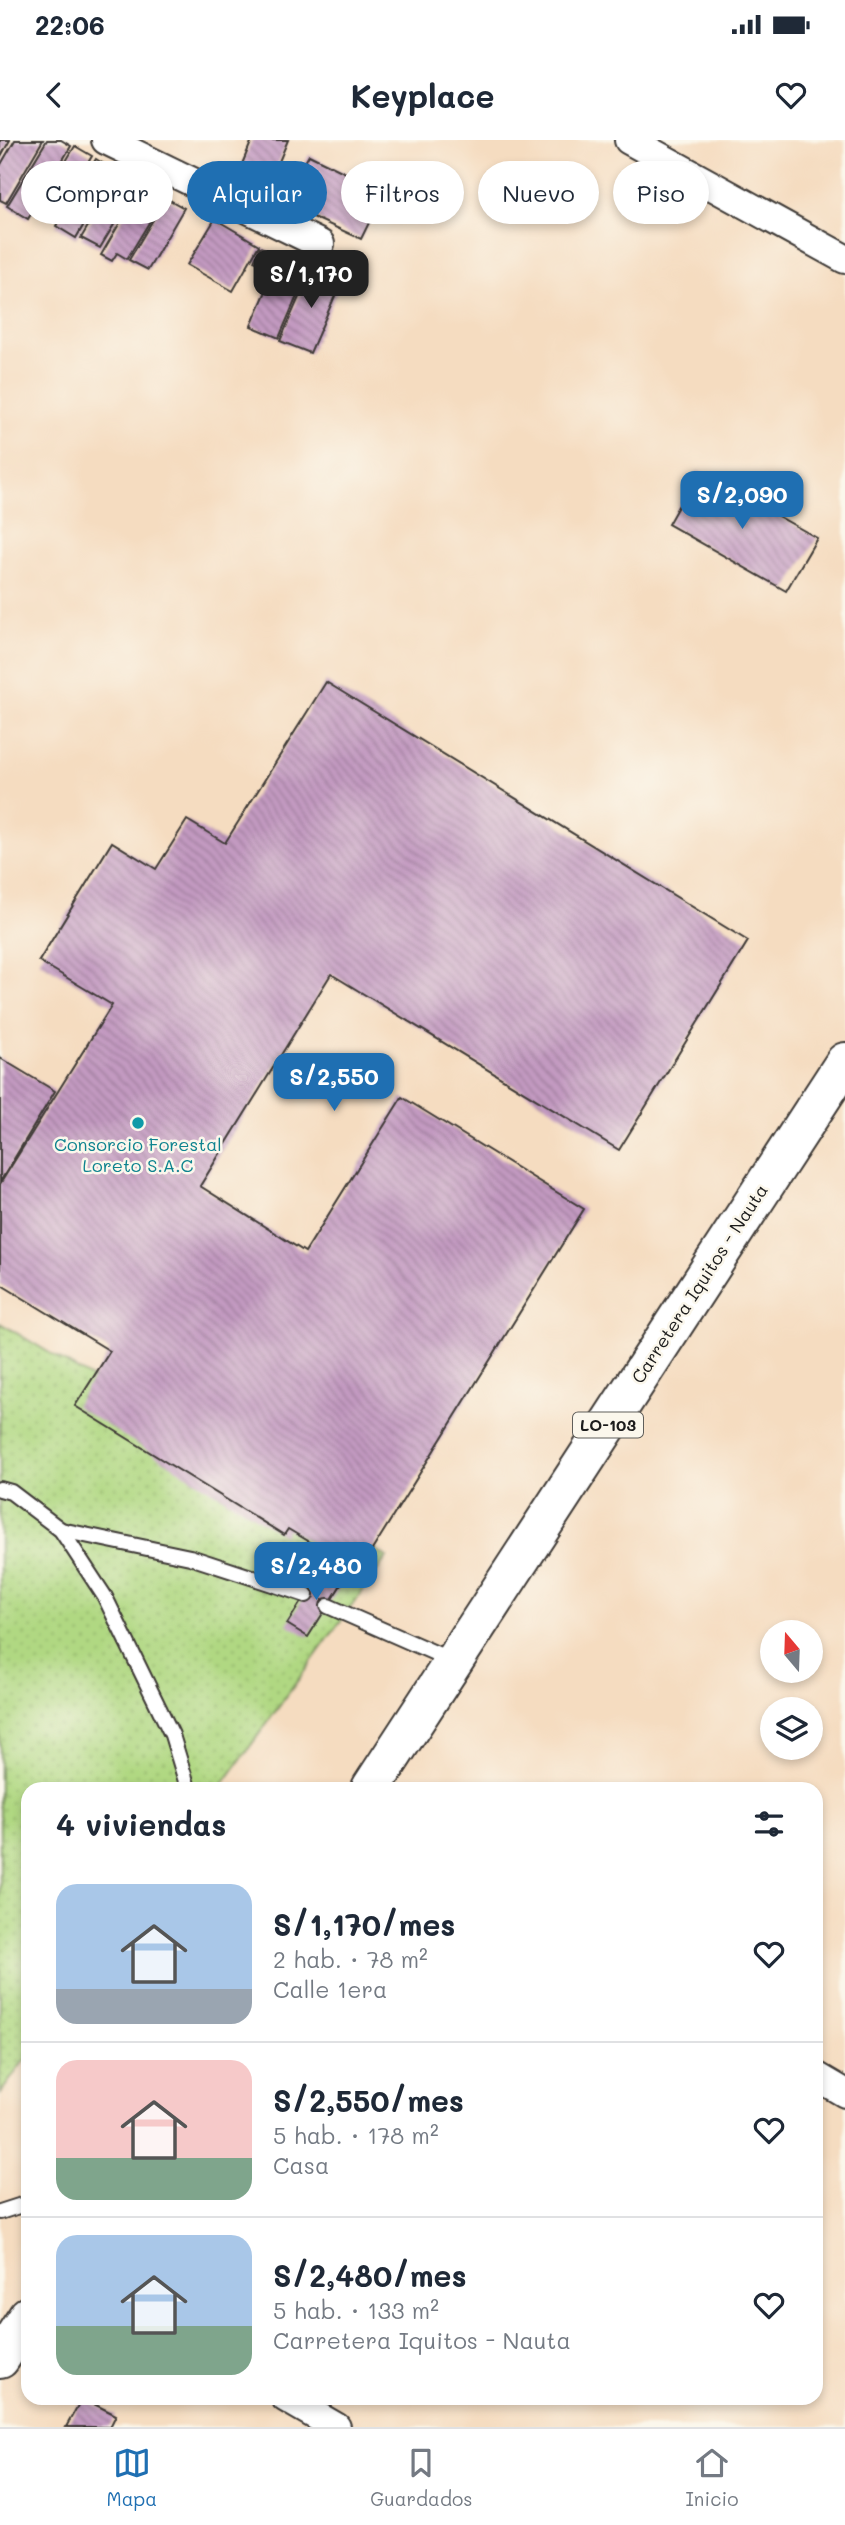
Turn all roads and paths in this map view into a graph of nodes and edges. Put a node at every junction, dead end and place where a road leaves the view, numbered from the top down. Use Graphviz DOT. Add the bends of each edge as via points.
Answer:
graph roads {
  1 [pos="106,140"];
  2 [pos="634,141"];
  3 [pos="320,244"];
  4 [pos="845,259"];
  5 [pos="845,1062"];
  6 [pos="0,1489"];
  7 [pos="61,1530"];
  8 [pos="306,1595"];
  9 [pos="328,1606"];
  10 [pos="454,1661"];
  11 [pos="186,1782"];
  12 [pos="375,1782"];
  13 [pos="823,2080"];
  14 [pos="845,2093"];
  15 [pos="21,2206"];
  16 [pos="0,2213"];
  17 [pos="21,2327"];
  18 [pos="0,2359"];
  19 [pos="298,2405"];
  20 [pos="336,2427"];
  1 -- 3 [label="street"];
  2 -- 4 [label="street"];
  5 -- 10 [label="main road, Carretera Iquitos - Nauta / LO-103"];
  6 -- 7 [label="lane"];
  7 -- 8 [label="lane" via="190,1557"];
  7 -- 11 [label="lane" via="106,1597 172,1735"];
  9 -- 10 [label="lane"];
  10 -- 12 [label="main road, Carretera Iquitos - Nauta / LO-103"];
  13 -- 14 [label="street"];
  15 -- 16 [label="lane"];
  17 -- 18 [label="main road"];
  19 -- 20 [label="street"];
}
